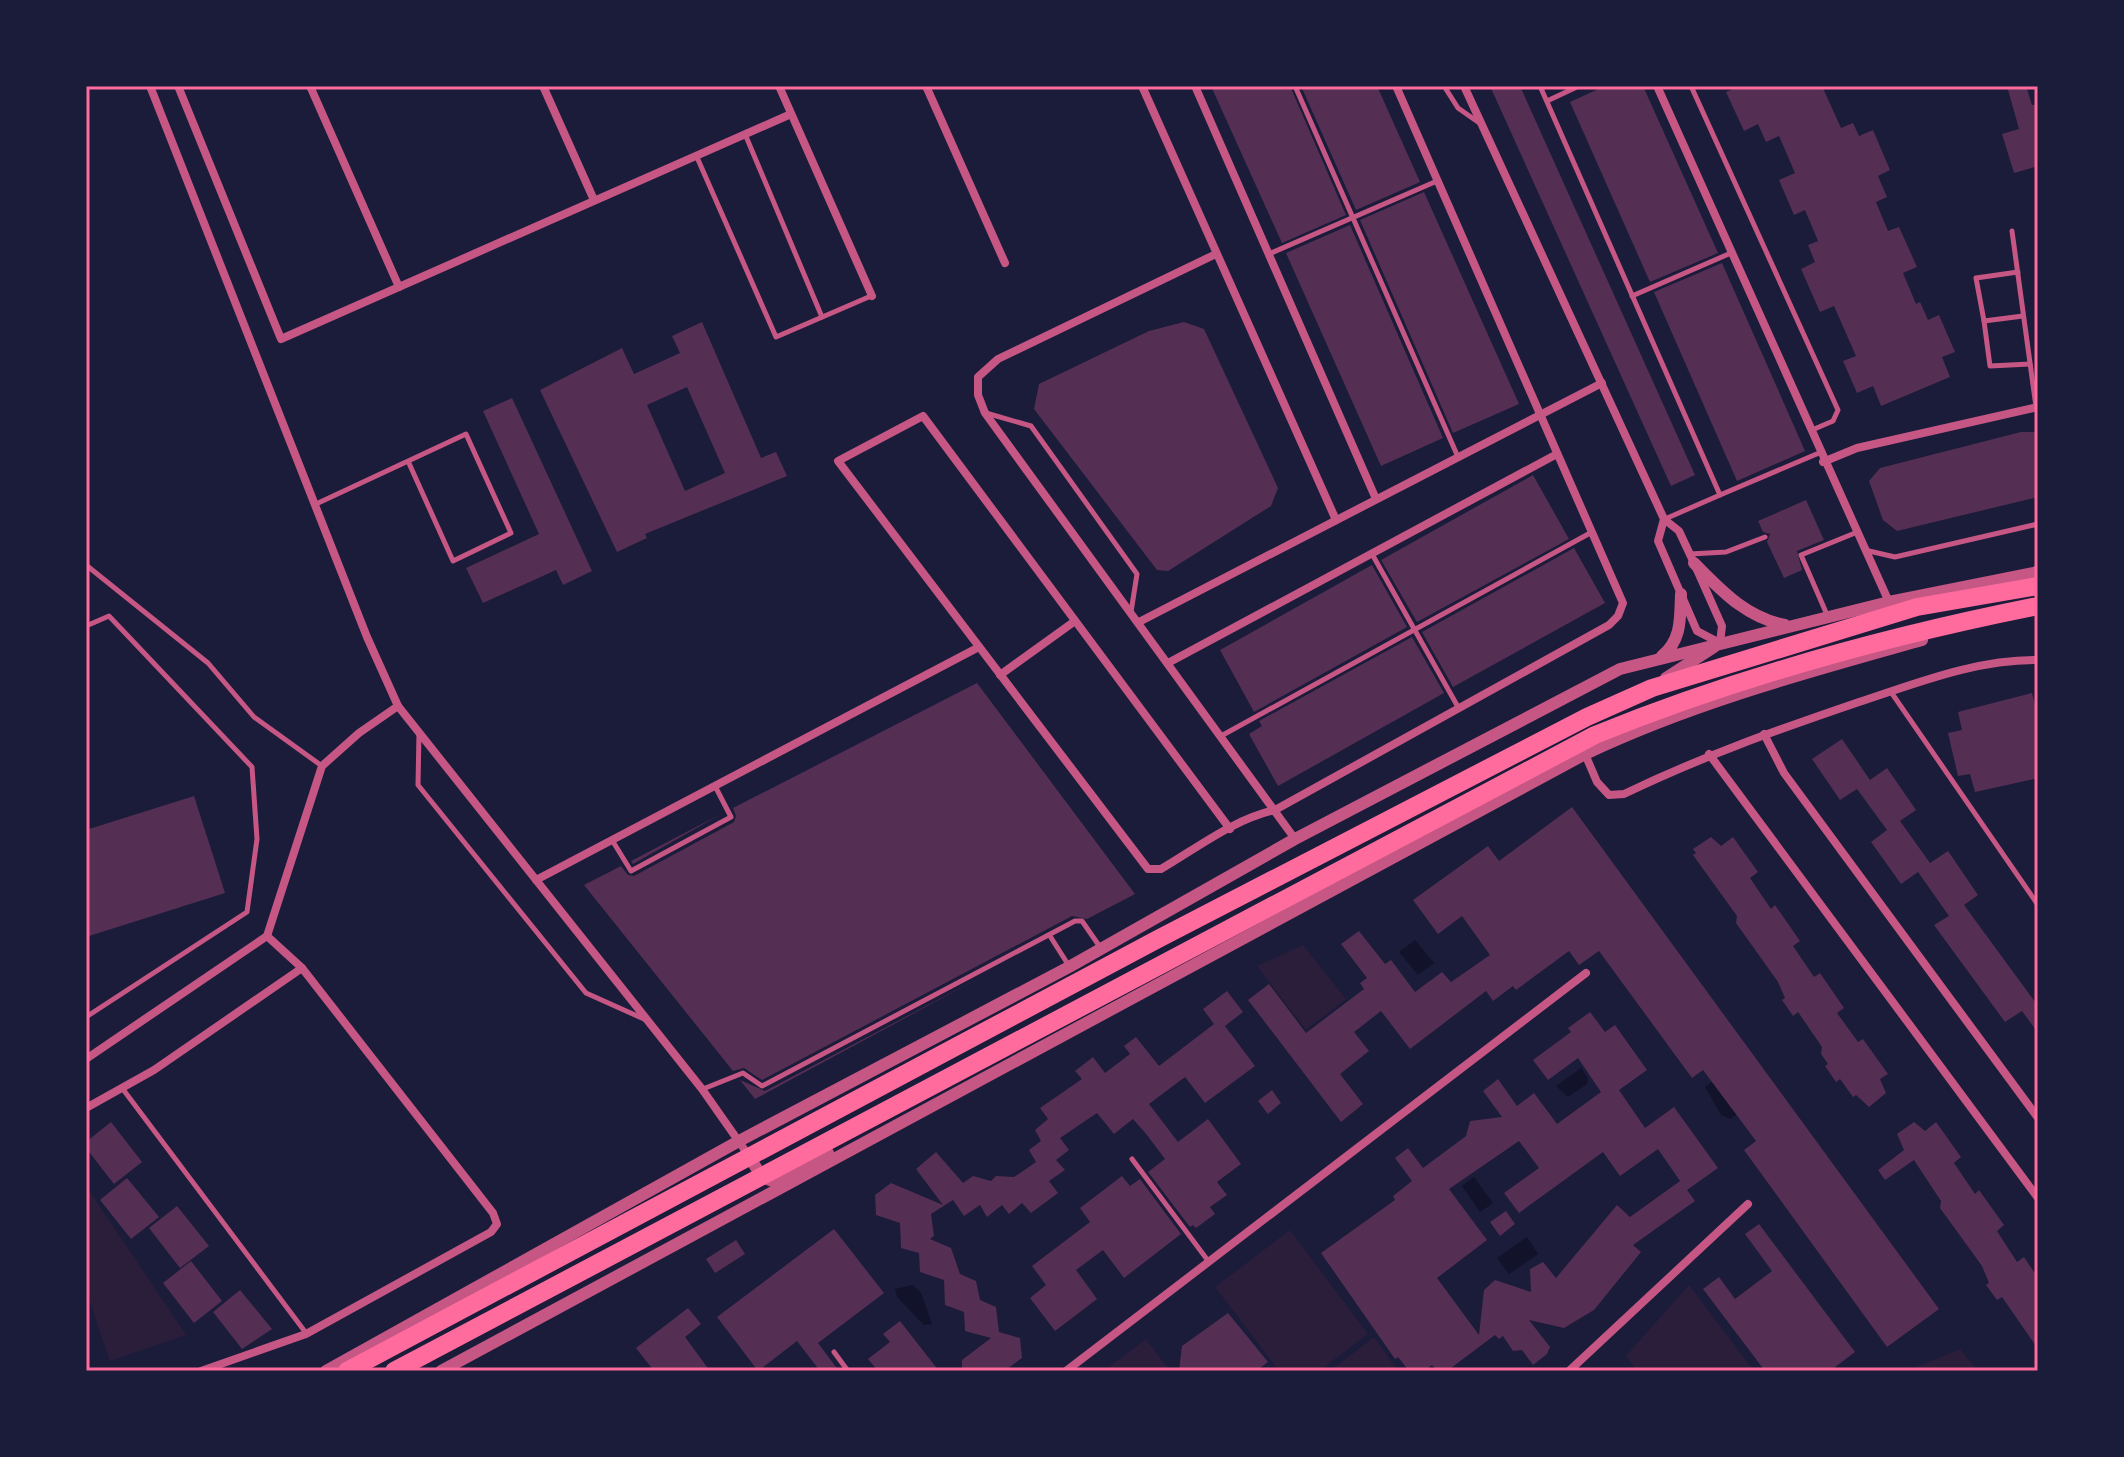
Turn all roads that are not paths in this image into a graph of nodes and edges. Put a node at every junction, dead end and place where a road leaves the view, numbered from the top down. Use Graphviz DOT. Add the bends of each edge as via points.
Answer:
graph roads {
  1 [pos="150,86"];
  2 [pos="178,86"];
  3 [pos="310,86"];
  4 [pos="543,86"];
  5 [pos="779,86"];
  6 [pos="926,86"];
  7 [pos="1142,86"];
  8 [pos="1195,86"];
  9 [pos="1295,86"];
  10 [pos="1396,86"];
  11 [pos="1444,86"];
  12 [pos="1464,86"];
  13 [pos="1540,86"];
  14 [pos="1579,86"];
  15 [pos="1657,86"];
  16 [pos="1691,86"];
  17 [pos="1547,101"];
  18 [pos="791,114"];
  19 [pos="1482,125"];
  20 [pos="745,134"];
  21 [pos="696,155"];
  22 [pos="1437,181"];
  23 [pos="594,200"];
  24 [pos="1353,217"];
  25 [pos="2012,231"];
  26 [pos="1731,253"];
  27 [pos="1216,254"];
  28 [pos="1269,254"];
  29 [pos="1005,263"];
  30 [pos="2018,272"];
  31 [pos="399,287"];
  32 [pos="872,296"];
  33 [pos="1632,296"];
  34 [pos="2023,316"];
  35 [pos="822,317"];
  36 [pos="1984,321"];
  37 [pos="2030,364"];
  38 [pos="1602,383"];
  39 [pos="2037,407"];
  40 [pos="985,413"];
  41 [pos="1539,414"];
  42 [pos="1810,431"];
  43 [pos="1557,454"];
  44 [pos="1458,457"];
  45 [pos="1821,457"];
  46 [pos="408,461"];
  47 [pos="1720,495"];
  48 [pos="1376,499"];
  49 [pos="315,505"];
  50 [pos="1664,519"];
  51 [pos="1336,520"];
  52 [pos="2038,524"];
  53 [pos="1592,532"];
  54 [pos="1855,533"];
  55 [pos="1765,537"];
  56 [pos="1869,551"];
  57 [pos="1372,554"];
  58 [pos="1692,558"];
  59 [pos="86,565"];
  60 [pos="2038,572"];
  61 [pos="2038,586"];
  62 [pos="1681,594"];
  63 [pos="1889,602"];
  64 [pos="2038,608"];
  65 [pos="1131,612"];
  66 [pos="1828,617"];
  67 [pos="1075,621"];
  68 [pos="1139,622"];
  69 [pos="86,626"];
  70 [pos="1790,626"];
  71 [pos="1415,629"];
  72 [pos="1720,643"];
  73 [pos="979,647"];
  74 [pos="1659,657"];
  75 [pos="2038,660"];
  76 [pos="1168,663"];
  77 [pos="1000,675"];
  78 [pos="1891,692"];
  79 [pos="398,706"];
  80 [pos="1458,707"];
  81 [pos="419,733"];
  82 [pos="1630,733"];
  83 [pos="1764,734"];
  84 [pos="1221,736"];
  85 [pos="1585,754"];
  86 [pos="1709,754"];
  87 [pos="322,766"];
  88 [pos="715,786"];
  89 [pos="1275,810"];
  90 [pos="1230,829"];
  91 [pos="1295,839"];
  92 [pos="612,840"];
  93 [pos="536,880"];
  94 [pos="2038,905"];
  95 [pos="267,936"];
  96 [pos="1050,936"];
  97 [pos="1101,948"];
  98 [pos="1069,967"];
  99 [pos="302,968"];
  100 [pos="1586,973"];
  101 [pos="86,1017"];
  102 [pos="648,1022"];
  103 [pos="86,1059"];
  104 [pos="122,1088"];
  105 [pos="702,1089"];
  106 [pos="86,1108"];
  107 [pos="2038,1118"];
  108 [pos="885,1130"];
  109 [pos="739,1141"];
  110 [pos="1132,1159"];
  111 [pos="752,1161"];
  112 [pos="762,1177"];
  113 [pos="2038,1198"];
  114 [pos="1748,1204"];
  115 [pos="675,1245"];
  116 [pos="1209,1262"];
  117 [pos="306,1334"];
  118 [pos="834,1352"];
  119 [pos="201,1371"];
  120 [pos="326,1371"];
  121 [pos="347,1371"];
  122 [pos="361,1371"];
  123 [pos="394,1371"];
  124 [pos="441,1371"];
  125 [pos="848,1371"];
  126 [pos="1066,1371"];
  127 [pos="1569,1371"];
  1 -- 49 [label="street"];
  2 -- 31 [label="street" via="281,339"];
  3 -- 31 [label="street"];
  4 -- 23 [label="street"];
  5 -- 18 [label="street"];
  6 -- 29 [label="street"];
  7 -- 27 [label="street"];
  8 -- 28 [label="street"];
  9 -- 24 [label="lane"];
  10 -- 22 [label="street"];
  11 -- 19 [label="lane" via="1458,108"];
  12 -- 19 [label="street"];
  13 -- 17 [label="lane"];
  14 -- 17 [label="lane"];
  15 -- 26 [label="street"];
  16 -- 42 [label="lane" via="1838,410 1833,421"];
  17 -- 33 [label="lane"];
  18 -- 20 [label="street"];
  18 -- 32 [label="street"];
  19 -- 38 [label="street"];
  20 -- 21 [label="street"];
  20 -- 35 [label="lane"];
  21 -- 23 [label="street"];
  21 -- 35 [label="lane" via="776,337"];
  22 -- 24 [label="lane"];
  22 -- 41 [label="street"];
  23 -- 31 [label="street"];
  24 -- 28 [label="lane"];
  24 -- 44 [label="lane"];
  25 -- 30 [label="lane"];
  26 -- 33 [label="lane"];
  26 -- 42 [label="street"];
  27 -- 40 [label="street" via="987,366 978,377"];
  27 -- 51 [label="street"];
  28 -- 48 [label="street"];
  30 -- 34 [label="lane"];
  30 -- 36 [label="lane" via="1976,278"];
  32 -- 35 [label="lane"];
  33 -- 47 [label="lane"];
  34 -- 36 [label="lane"];
  34 -- 37 [label="lane"];
  36 -- 37 [label="lane" via="1990,366"];
  37 -- 39 [label="lane"];
  38 -- 41 [label="street"];
  38 -- 50 [label="street"];
  39 -- 45 [label="street"];
  40 -- 65 [label="street"];
  40 -- 65 [label="lane" via="1031,426 1137,574"];
  41 -- 43 [label="street"];
  41 -- 44 [label="street"];
  42 -- 45 [label="street"];
  43 -- 53 [label="street"];
  43 -- 57 [label="street"];
  44 -- 48 [label="street"];
  45 -- 47 [label="lane"];
  45 -- 54 [label="street"];
  46 -- 46 [label="lane" via="453,561 511,533 466,434"];
  46 -- 49 [label="lane"];
  47 -- 50 [label="lane"];
  48 -- 51 [label="street"];
  49 -- 79 [label="street"];
  50 -- 58 [label="street" via="1679,531"];
  50 -- 62 [label="street" via="1658,541"];
  51 -- 68 [label="street"];
  52 -- 56 [label="lane" via="1895,557"];
  53 -- 71 [label="lane"];
  53 -- 80 [label="street" via="1623,603 1618,616"];
  54 -- 56 [label="street"];
  54 -- 66 [label="lane" via="1801,555"];
  55 -- 58 [label="lane"];
  56 -- 63 [label="street"];
  57 -- 71 [label="lane"];
  57 -- 76 [label="street"];
  58 -- 70 [label="street" via="1734,602 1764,621"];
  58 -- 72 [label="street" via="1722,626"];
  59 -- 87 [label="lane" via="208,663 254,717"];
  60 -- 63 [label="street"];
  61 -- 121 [label="highway" via="1917,607 1652,688 1600,711 1158,939"];
  62 -- 72 [label="street" via="1697,631"];
  62 -- 74 [label="street" via="1675,642"];
  63 -- 66 [label="street"];
  64 -- 72 [label="street" via="1961,617 1759,669 1731,661"];
  64 -- 82 [label="street" via="1793,676"];
  64 -- 123 [label="highway" via="1920,629 1659,709 1595,735"];
  65 -- 68 [label="street"];
  66 -- 70 [label="street"];
  67 -- 73 [label="street" via="923,416 838,461"];
  67 -- 77 [label="street"];
  67 -- 90 [label="street"];
  68 -- 76 [label="street"];
  69 -- 101 [label="lane" via="109,616 252,767 257,839 247,912"];
  70 -- 72 [label="street"];
  71 -- 80 [label="lane"];
  71 -- 84 [label="lane"];
  72 -- 74 [label="street"];
  72 -- 82 [label="street" via="1716,669 1702,686"];
  72 -- 111 [label="street" via="1606,712"];
  73 -- 77 [label="street"];
  73 -- 88 [label="street"];
  74 -- 91 [label="street" via="1620,669"];
  75 -- 78 [label="street" via="2015,659 1957,671"];
  76 -- 84 [label="street"];
  77 -- 90 [label="street" via="1148,869 1161,869"];
  78 -- 83 [label="street"];
  78 -- 94 [label="lane"];
  79 -- 81 [label="street"];
  79 -- 87 [label="street"];
  80 -- 89 [label="street"];
  81 -- 93 [label="street"];
  81 -- 102 [label="lane" via="418,785 586,993"];
  82 -- 85 [label="street"];
  83 -- 86 [label="street"];
  83 -- 107 [label="street" via="1784,773"];
  84 -- 89 [label="street"];
  85 -- 86 [label="street" via="1609,795 1624,794"];
  85 -- 108 [label="street"];
  86 -- 113 [label="street"];
  87 -- 95 [label="street"];
  88 -- 92 [label="street"];
  88 -- 92 [label="lane" via="731,817 631,871"];
  89 -- 90 [label="street"];
  89 -- 91 [label="street"];
  91 -- 97 [label="street"];
  92 -- 93 [label="street"];
  93 -- 102 [label="street"];
  95 -- 99 [label="street"];
  95 -- 103 [label="street"];
  96 -- 97 [label="lane" via="1082,921"];
  96 -- 98 [label="lane"];
  96 -- 105 [label="lane" via="762,1086 743,1073"];
  97 -- 98 [label="street"];
  98 -- 109 [label="street"];
  99 -- 104 [label="street"];
  99 -- 117 [label="street" via="497,1224"];
  100 -- 116 [label="street"];
  102 -- 105 [label="street"];
  104 -- 106 [label="street"];
  104 -- 117 [label="lane"];
  105 -- 109 [label="street"];
  108 -- 112 [label="street" via="776,1181"];
  108 -- 115 [label="street"];
  109 -- 111 [label="street"];
  109 -- 120 [label="street"];
  110 -- 116 [label="lane"];
  111 -- 112 [label="street"];
  111 -- 122 [label="street"];
  112 -- 115 [label="street" via="752,1197"];
  114 -- 127 [label="street"];
  115 -- 124 [label="street"];
  116 -- 126 [label="street"];
  117 -- 119 [label="street"];
  118 -- 125 [label="lane"];
}
